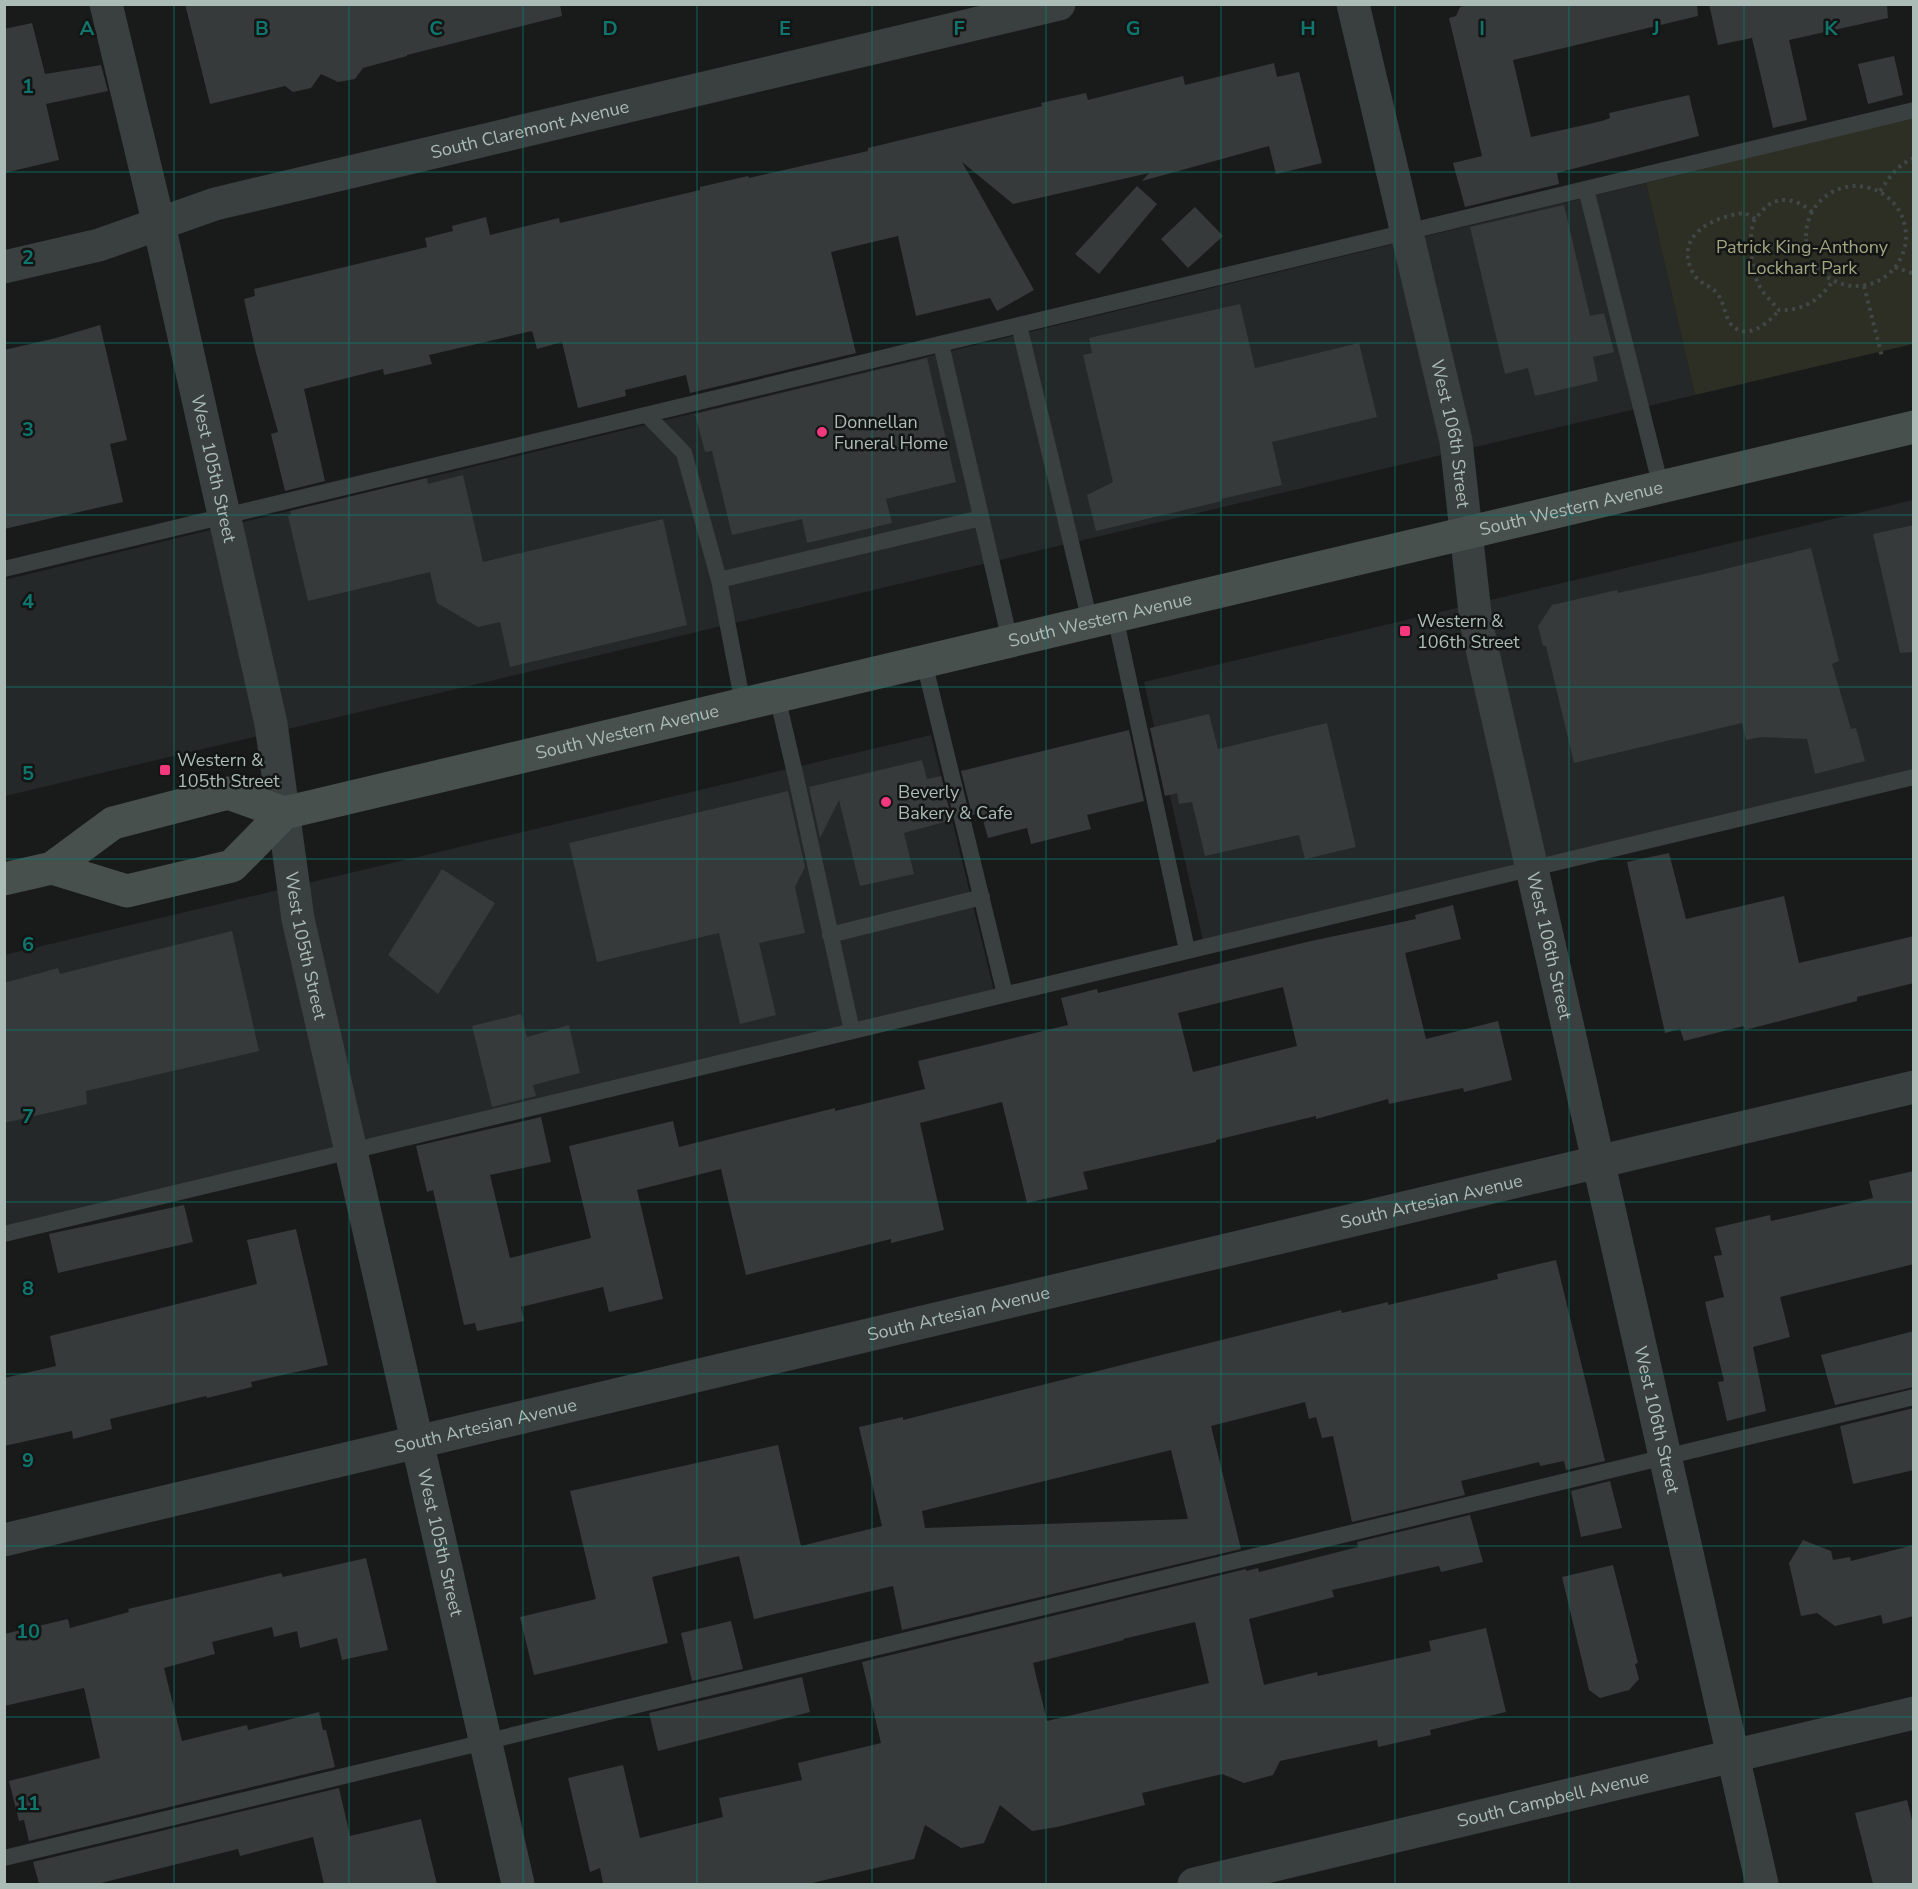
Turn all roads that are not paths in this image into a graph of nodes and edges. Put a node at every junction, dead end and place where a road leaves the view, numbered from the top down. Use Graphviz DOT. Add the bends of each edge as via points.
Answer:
graph roads {
  1 [pos="106,4"];
  2 [pos="1059,4"];
  3 [pos="1353,4"];
  4 [pos="1914,110"];
  5 [pos="1586,189"];
  6 [pos="159,225"];
  7 [pos="1406,232"];
  8 [pos="4,267"];
  9 [pos="1019,325"];
  10 [pos="941,344"];
  11 [pos="647,415"];
  12 [pos="1914,427"];
  13 [pos="1661,486"];
  14 [pos="224,516"];
  15 [pos="981,518"];
  16 [pos="1467,533"];
  17 [pos="4,569"];
  18 [pos="718,580"];
  19 [pos="1102,619"];
  20 [pos="1010,641"];
  21 [pos="924,662"];
  22 [pos="777,696"];
  23 [pos="743,704"];
  24 [pos="1914,777"];
  25 [pos="284,813"];
  26 [pos="1530,867"];
  27 [pos="52,868"];
  28 [pos="4,879"];
  29 [pos="982,897"];
  30 [pos="830,935"];
  31 [pos="1187,950"];
  32 [pos="1005,994"];
  33 [pos="852,1031"];
  34 [pos="1914,1087"];
  35 [pos="351,1152"];
  36 [pos="1598,1162"];
  37 [pos="4,1234"];
  38 [pos="1914,1397"];
  39 [pos="417,1443"];
  40 [pos="1665,1457"];
  41 [pos="4,1540"];
  42 [pos="1914,1713"];
  43 [pos="486,1742"];
  44 [pos="1733,1757"];
  45 [pos="4,1858"];
  46 [pos="518,1884"];
  47 [pos="1194,1884"];
  48 [pos="1762,1884"];
  1 -- 6 [label="street, West 105th Street"];
  2 -- 6 [label="street, South Claremont Avenue" via="214,204"];
  3 -- 7 [label="street, West 106th Street"];
  4 -- 5 [label="lane"];
  5 -- 7 [label="lane"];
  5 -- 13 [label="lane"];
  6 -- 8 [label="street, South Claremont Avenue" via="99,245"];
  6 -- 14 [label="street, West 105th Street"];
  7 -- 9 [label="lane"];
  7 -- 16 [label="street, West 106th Street" via="1456,441"];
  9 -- 10 [label="lane"];
  9 -- 19 [label="lane"];
  10 -- 11 [label="lane"];
  10 -- 15 [label="lane"];
  11 -- 14 [label="lane"];
  11 -- 18 [label="lane" via="684,453"];
  12 -- 13 [label="main road, South Western Avenue"];
  13 -- 16 [label="main road, South Western Avenue"];
  14 -- 17 [label="lane"];
  14 -- 25 [label="street, West 105th Street" via="271,724"];
  15 -- 18 [label="lane"];
  15 -- 20 [label="lane"];
  16 -- 19 [label="main road, South Western Avenue"];
  16 -- 26 [label="street, West 106th Street" via="1476,622"];
  18 -- 23 [label="lane"];
  19 -- 20 [label="main road, South Western Avenue"];
  19 -- 31 [label="lane"];
  20 -- 21 [label="main road, South Western Avenue"];
  21 -- 22 [label="main road, South Western Avenue"];
  21 -- 29 [label="lane"];
  22 -- 23 [label="main road, South Western Avenue"];
  22 -- 30 [label="lane"];
  23 -- 25 [label="main road, South Western Avenue"];
  24 -- 26 [label="lane"];
  25 -- 27 [label="main road" via="228,793 113,823"];
  25 -- 27 [label="main road" via="232,866 127,891"];
  25 -- 35 [label="street, West 105th Street" via="298,919"];
  26 -- 31 [label="lane"];
  26 -- 36 [label="street, West 106th Street"];
  27 -- 28 [label="main road"];
  29 -- 30 [label="lane"];
  29 -- 32 [label="lane"];
  30 -- 33 [label="lane"];
  31 -- 32 [label="lane"];
  32 -- 33 [label="lane"];
  33 -- 35 [label="lane"];
  34 -- 36 [label="street, South Artesian Avenue"];
  35 -- 37 [label="lane"];
  35 -- 39 [label="street, West 105th Street"];
  36 -- 39 [label="street, South Artesian Avenue"];
  36 -- 40 [label="street, West 106th Street"];
  38 -- 40 [label="lane"];
  39 -- 41 [label="street, South Artesian Avenue"];
  39 -- 43 [label="street, West 105th Street"];
  40 -- 43 [label="lane"];
  40 -- 44 [label="street, West 106th Street"];
  42 -- 44 [label="street, South Campbell Avenue"];
  43 -- 45 [label="lane"];
  43 -- 46 [label="street, West 105th Street"];
  44 -- 47 [label="street, South Campbell Avenue"];
  44 -- 48 [label="street, West 106th Street"];
}
